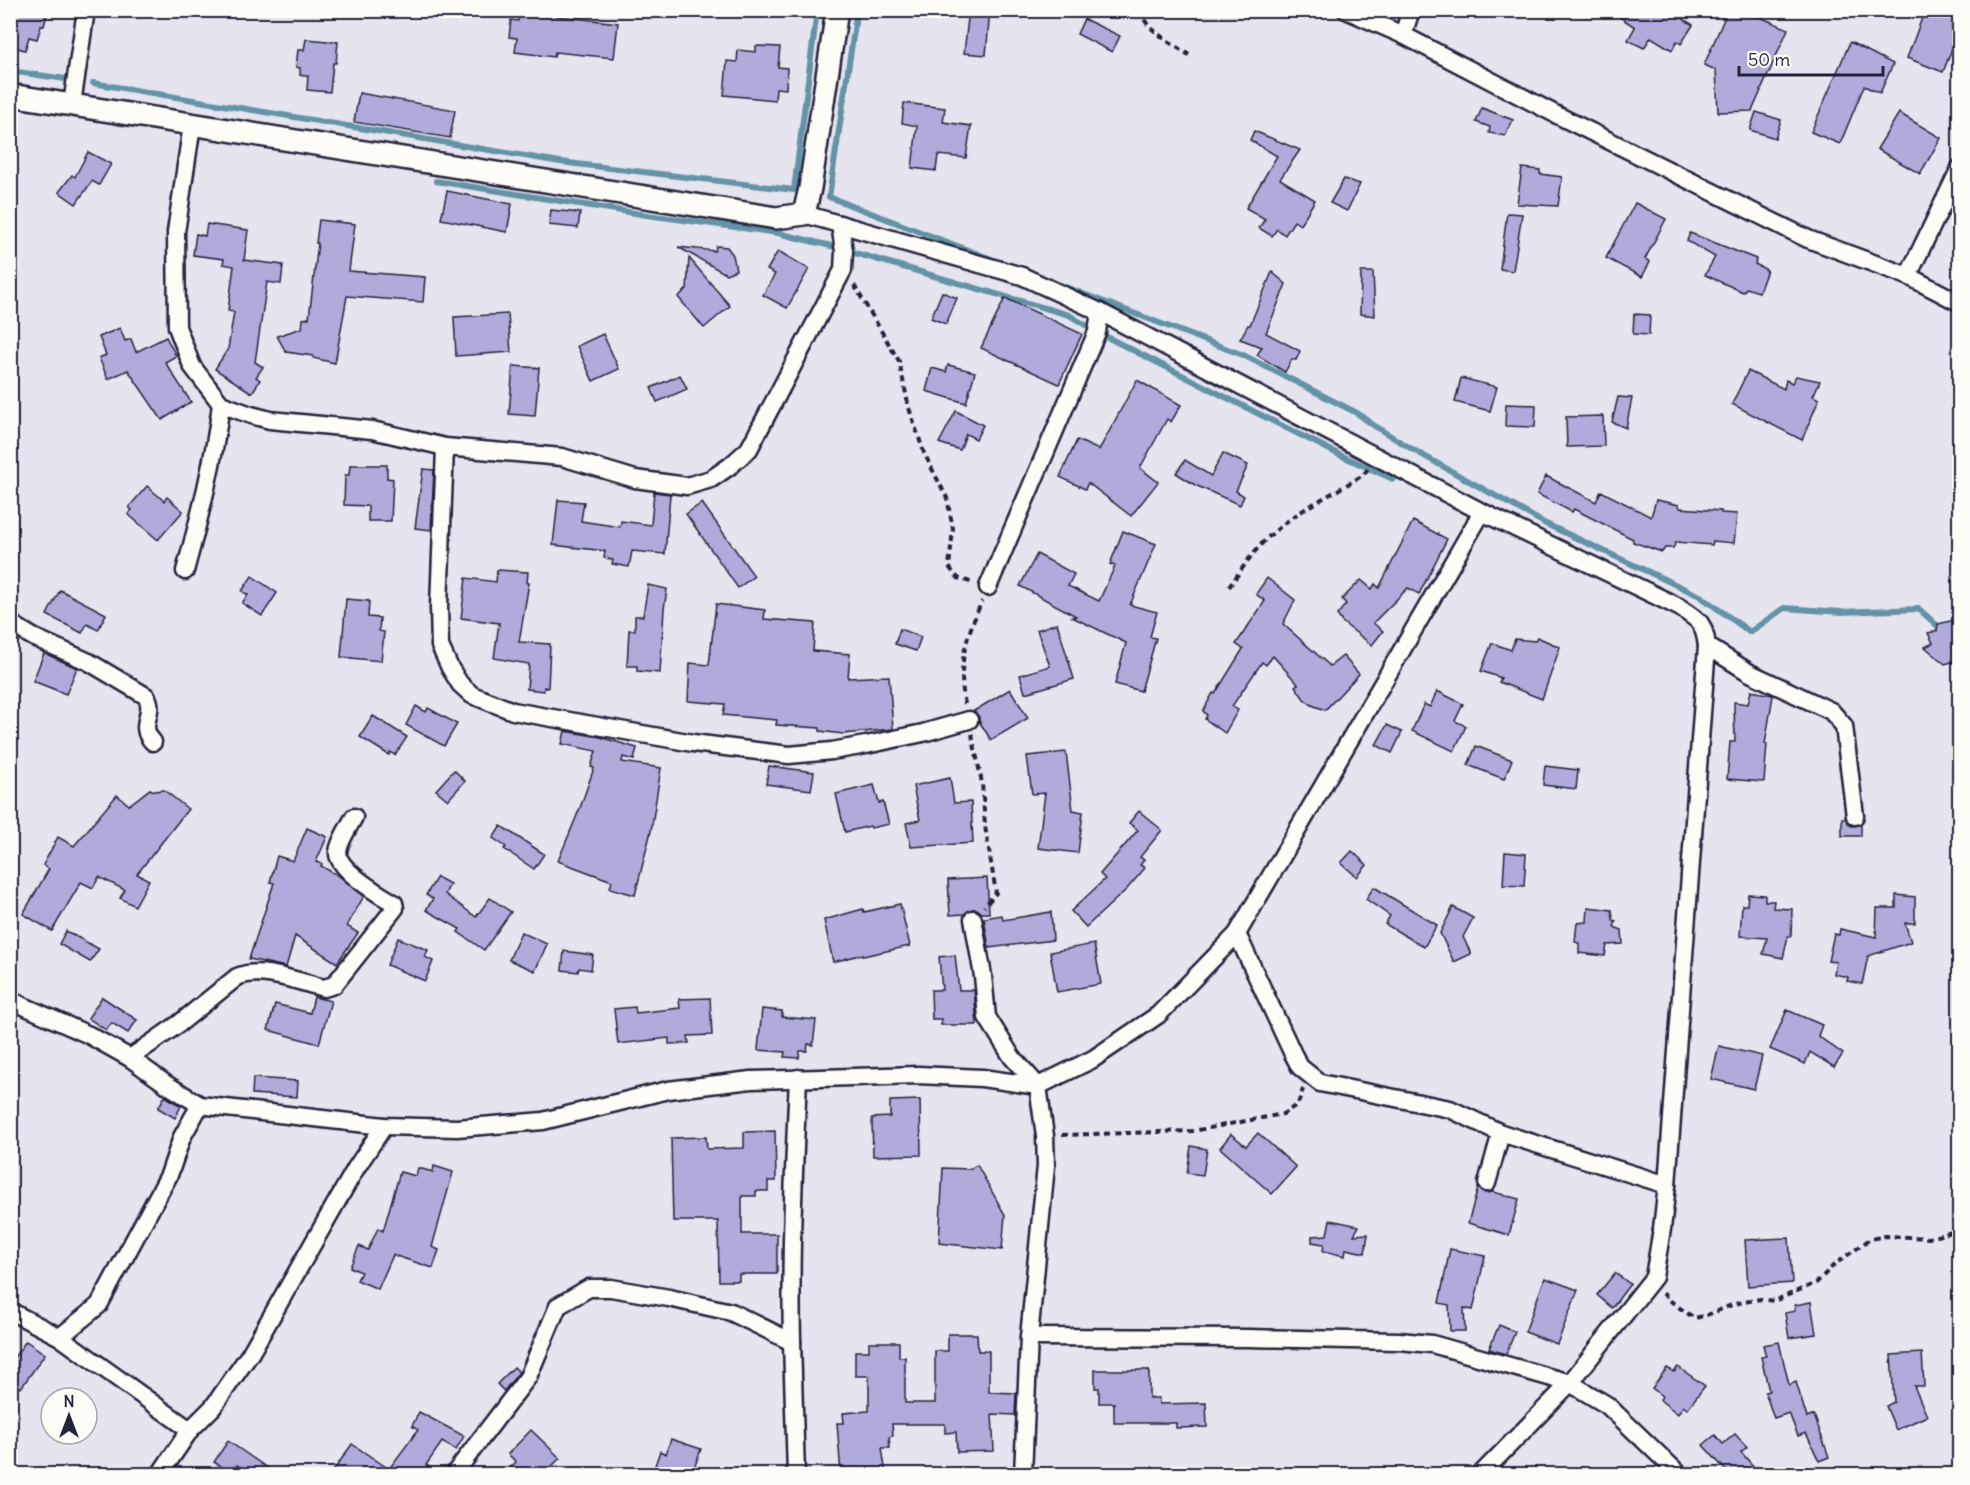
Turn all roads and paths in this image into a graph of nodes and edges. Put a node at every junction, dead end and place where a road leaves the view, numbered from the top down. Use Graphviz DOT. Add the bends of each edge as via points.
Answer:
graph roads {
  1 [pos="86,10"];
  2 [pos="837,10"];
  3 [pos="1141,10"];
  4 [pos="1346,10"];
  5 [pos="1411,10"];
  6 [pos="1403,35"];
  7 [pos="1189,55"];
  8 [pos="10,95"];
  9 [pos="72,104"];
  10 [pos="192,125"];
  11 [pos="1959,168"];
  12 [pos="804,214"];
  13 [pos="840,224"];
  14 [pos="843,270"];
  15 [pos="1908,276"];
  16 [pos="1959,303"];
  17 [pos="1100,312"];
  18 [pos="221,404"];
  19 [pos="445,447"];
  20 [pos="1378,458"];
  21 [pos="1482,512"];
  22 [pos="185,571"];
  23 [pos="988,587"];
  24 [pos="1229,587"];
  25 [pos="10,623"];
  26 [pos="1707,646"];
  27 [pos="969,720"];
  28 [pos="153,742"];
  29 [pos="1855,816"];
  30 [pos="354,817"];
  31 [pos="973,919"];
  32 [pos="1237,934"];
  33 [pos="10,1000"];
  34 [pos="130,1058"];
  35 [pos="1307,1074"];
  36 [pos="798,1078"];
  37 [pos="1038,1086"];
  38 [pos="200,1105"];
  39 [pos="384,1126"];
  40 [pos="1501,1133"];
  41 [pos="1045,1136"];
  42 [pos="1487,1183"];
  43 [pos="1666,1185"];
  44 [pos="1959,1230"];
  45 [pos="1654,1277"];
  46 [pos="10,1311"];
  47 [pos="60,1337"];
  48 [pos="1029,1337"];
  49 [pos="792,1342"];
  50 [pos="1570,1383"];
  51 [pos="190,1430"];
  52 [pos="160,1474"];
  53 [pos="454,1474"];
  54 [pos="796,1474"];
  55 [pos="1023,1474"];
  56 [pos="1481,1474"];
  57 [pos="1679,1474"];
  1 -- 9 [label="street"];
  2 -- 12 [label="street"];
  3 -- 7 [label="path" via="1149,26"];
  4 -- 6 [label="street"];
  5 -- 6 [label="street"];
  6 -- 15 [label="street" via="1808,239"];
  8 -- 9 [label="street"];
  9 -- 10 [label="street"];
  10 -- 12 [label="street" via="776,218"];
  10 -- 18 [label="street" via="176,232 177,327 192,366"];
  11 -- 15 [label="street"];
  12 -- 13 [label="street"];
  13 -- 14 [label="street"];
  13 -- 17 [label="street" via="1022,276"];
  14 -- 19 [label="street" via="748,449 711,479 687,486 635,479 562,457"];
  14 -- 23 [label="path" via="861,293 899,361 924,453 947,498 953,529 949,567 958,578"];
  15 -- 16 [label="street"];
  17 -- 20 [label="street"];
  17 -- 23 [label="street" via="1097,332"];
  18 -- 19 [label="street" via="270,420 372,430"];
  18 -- 22 [label="street" via="215,448"];
  19 -- 27 [label="street" via="440,646 460,684 472,695 513,711 693,743 789,755 866,745"];
  20 -- 21 [label="street"];
  20 -- 24 [label="path" via="1363,475 1274,532"];
  21 -- 26 [label="street" via="1679,607 1698,620 1705,630"];
  21 -- 32 [label="street"];
  23 -- 27 [label="path" via="963,652 963,695"];
  25 -- 28 [label="street" via="146,696 146,730"];
  26 -- 29 [label="street" via="1750,673 1836,715 1844,726"];
  26 -- 43 [label="street"];
  27 -- 31 [label="path" via="982,783 996,893"];
  30 -- 34 [label="street" via="338,857 342,865 395,908 334,985 324,988 245,973"];
  31 -- 37 [label="street" via="987,1017 1012,1056"];
  32 -- 35 [label="street" via="1293,1054"];
  32 -- 37 [label="street" via="1158,1015 1093,1059"];
  33 -- 34 [label="street"];
  34 -- 38 [label="street"];
  35 -- 40 [label="street" via="1320,1083 1450,1109"];
  35 -- 41 [label="path" via="1298,1104 1283,1114 1193,1131"];
  36 -- 37 [label="street" via="918,1075"];
  36 -- 39 [label="street" via="668,1090 543,1121 457,1128"];
  36 -- 49 [label="street"];
  37 -- 41 [label="street"];
  38 -- 39 [label="street"];
  38 -- 47 [label="street" via="182,1137 169,1175 99,1305"];
  39 -- 51 [label="street" via="250,1354 213,1407"];
  40 -- 42 [label="street"];
  40 -- 43 [label="street"];
  41 -- 48 [label="street" via="1046,1166"];
  43 -- 45 [label="street"];
  44 -- 45 [label="path" via="1929,1238 1870,1239 1816,1283 1774,1300 1734,1304 1695,1318 1666,1299"];
  45 -- 50 [label="street"];
  46 -- 47 [label="street"];
  47 -- 51 [label="street"];
  48 -- 50 [label="street" via="1399,1341 1432,1344"];
  48 -- 55 [label="street"];
  49 -- 53 [label="street" via="731,1312 611,1287 589,1288 558,1306 528,1377"];
  49 -- 54 [label="street"];
  50 -- 56 [label="street"];
  50 -- 57 [label="street" via="1607,1405"];
  51 -- 52 [label="street"];
}
